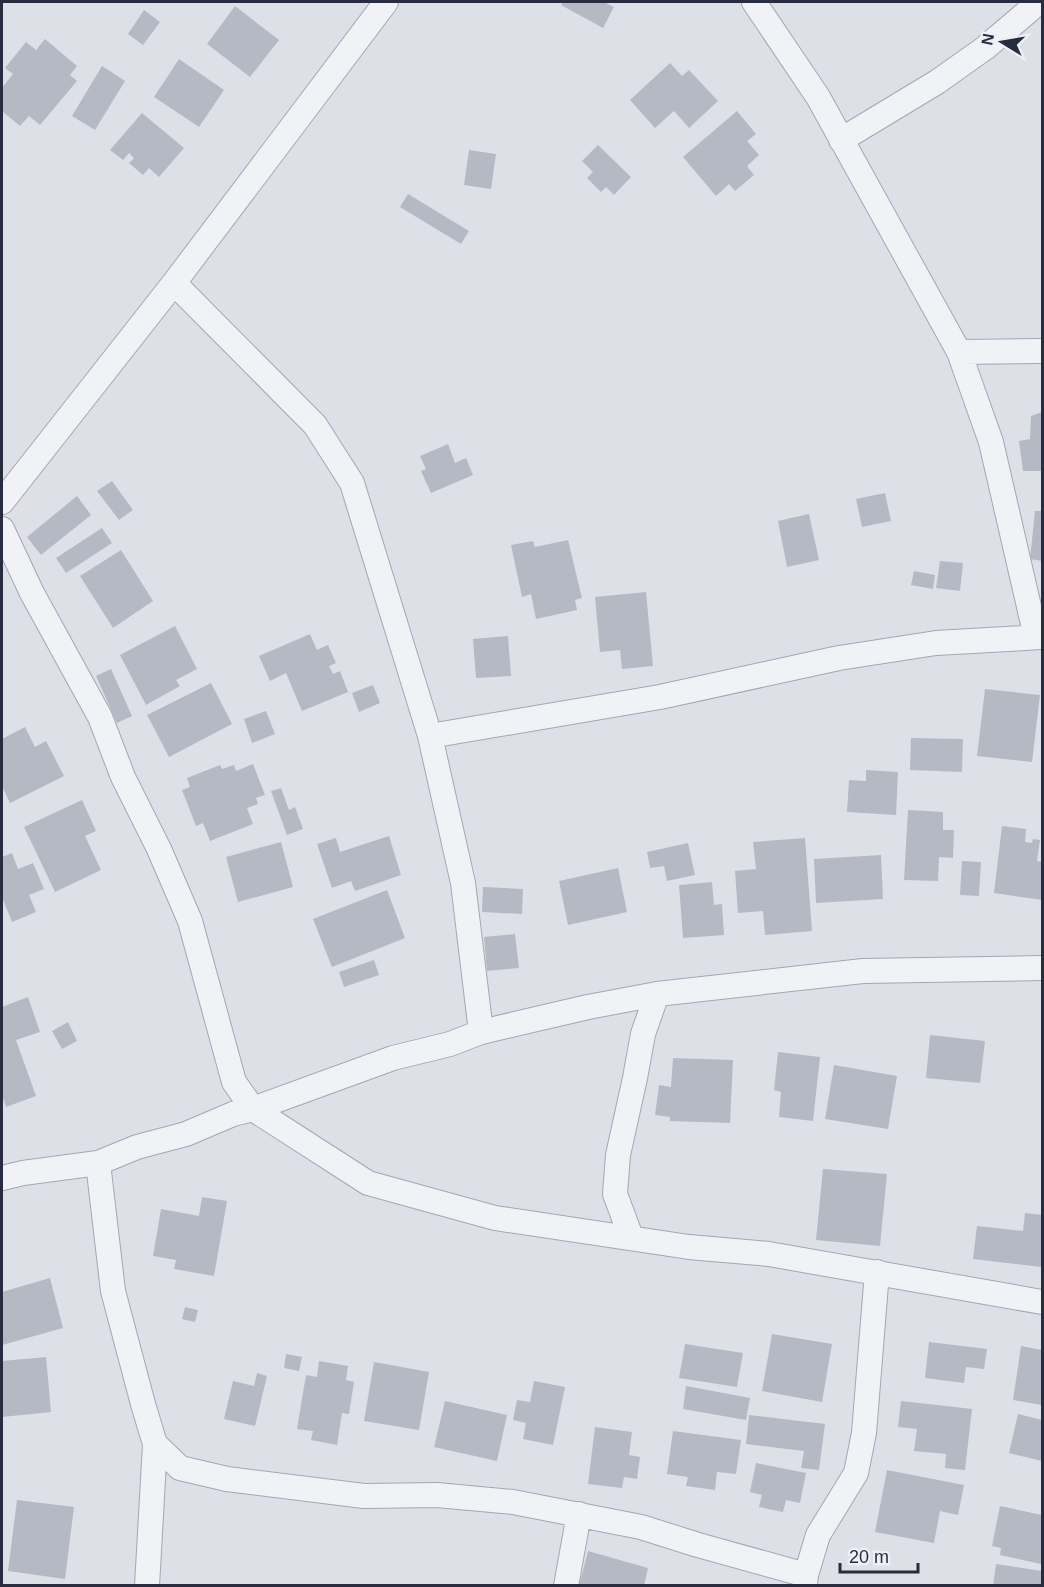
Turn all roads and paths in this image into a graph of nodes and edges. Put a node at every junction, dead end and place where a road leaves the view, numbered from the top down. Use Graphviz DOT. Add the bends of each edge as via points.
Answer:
graph roads {
  1 [pos="386,2"];
  2 [pos="754,2"];
  3 [pos="1039,2"];
  4 [pos="841,140"];
  5 [pos="174,283"];
  6 [pos="1042,351"];
  7 [pos="959,352"];
  8 [pos="2,502"];
  9 [pos="2,529"];
  10 [pos="1039,637"];
  11 [pos="430,736"];
  12 [pos="1042,968"];
  13 [pos="657,994"];
  14 [pos="481,1032"];
  15 [pos="253,1109"];
  16 [pos="98,1162"];
  17 [pos="2,1178"];
  18 [pos="631,1238"];
  19 [pos="877,1272"];
  20 [pos="1042,1302"];
  21 [pos="155,1444"];
  22 [pos="579,1514"];
  23 [pos="806,1580"];
  24 [pos="147,1586"];
  25 [pos="566,1586"];
  1 -- 5 [label="street"];
  2 -- 4 [label="street" via="818,97"];
  3 -- 4 [label="street" via="937,82"];
  4 -- 7 [label="street"];
  5 -- 8 [label="street"];
  5 -- 11 [label="street" via="315,425 352,483"];
  6 -- 7 [label="street"];
  7 -- 10 [label="street" via="991,442"];
  9 -- 15 [label="street" via="100,717 123,777 159,849 189,921 234,1082"];
  10 -- 11 [label="street" via="936,643 839,658 660,697"];
  11 -- 14 [label="street" via="463,883"];
  12 -- 13 [label="street" via="863,971"];
  13 -- 14 [label="street"];
  13 -- 18 [label="street" via="643,1034 618,1155 615,1194"];
  14 -- 15 [label="street" via="393,1058"];
  15 -- 16 [label="street"];
  15 -- 18 [label="street" via="368,1183 495,1218"];
  16 -- 17 [label="street"];
  16 -- 21 [label="street" via="113,1291"];
  18 -- 19 [label="street" via="769,1254"];
  19 -- 20 [label="street"];
  19 -- 23 [label="street" via="864,1433 856,1473 818,1535"];
  21 -- 22 [label="street" via="180,1468 227,1479 364,1496 513,1502"];
  21 -- 24 [label="street"];
  22 -- 23 [label="street" via="641,1527"];
  22 -- 25 [label="street"];
}
